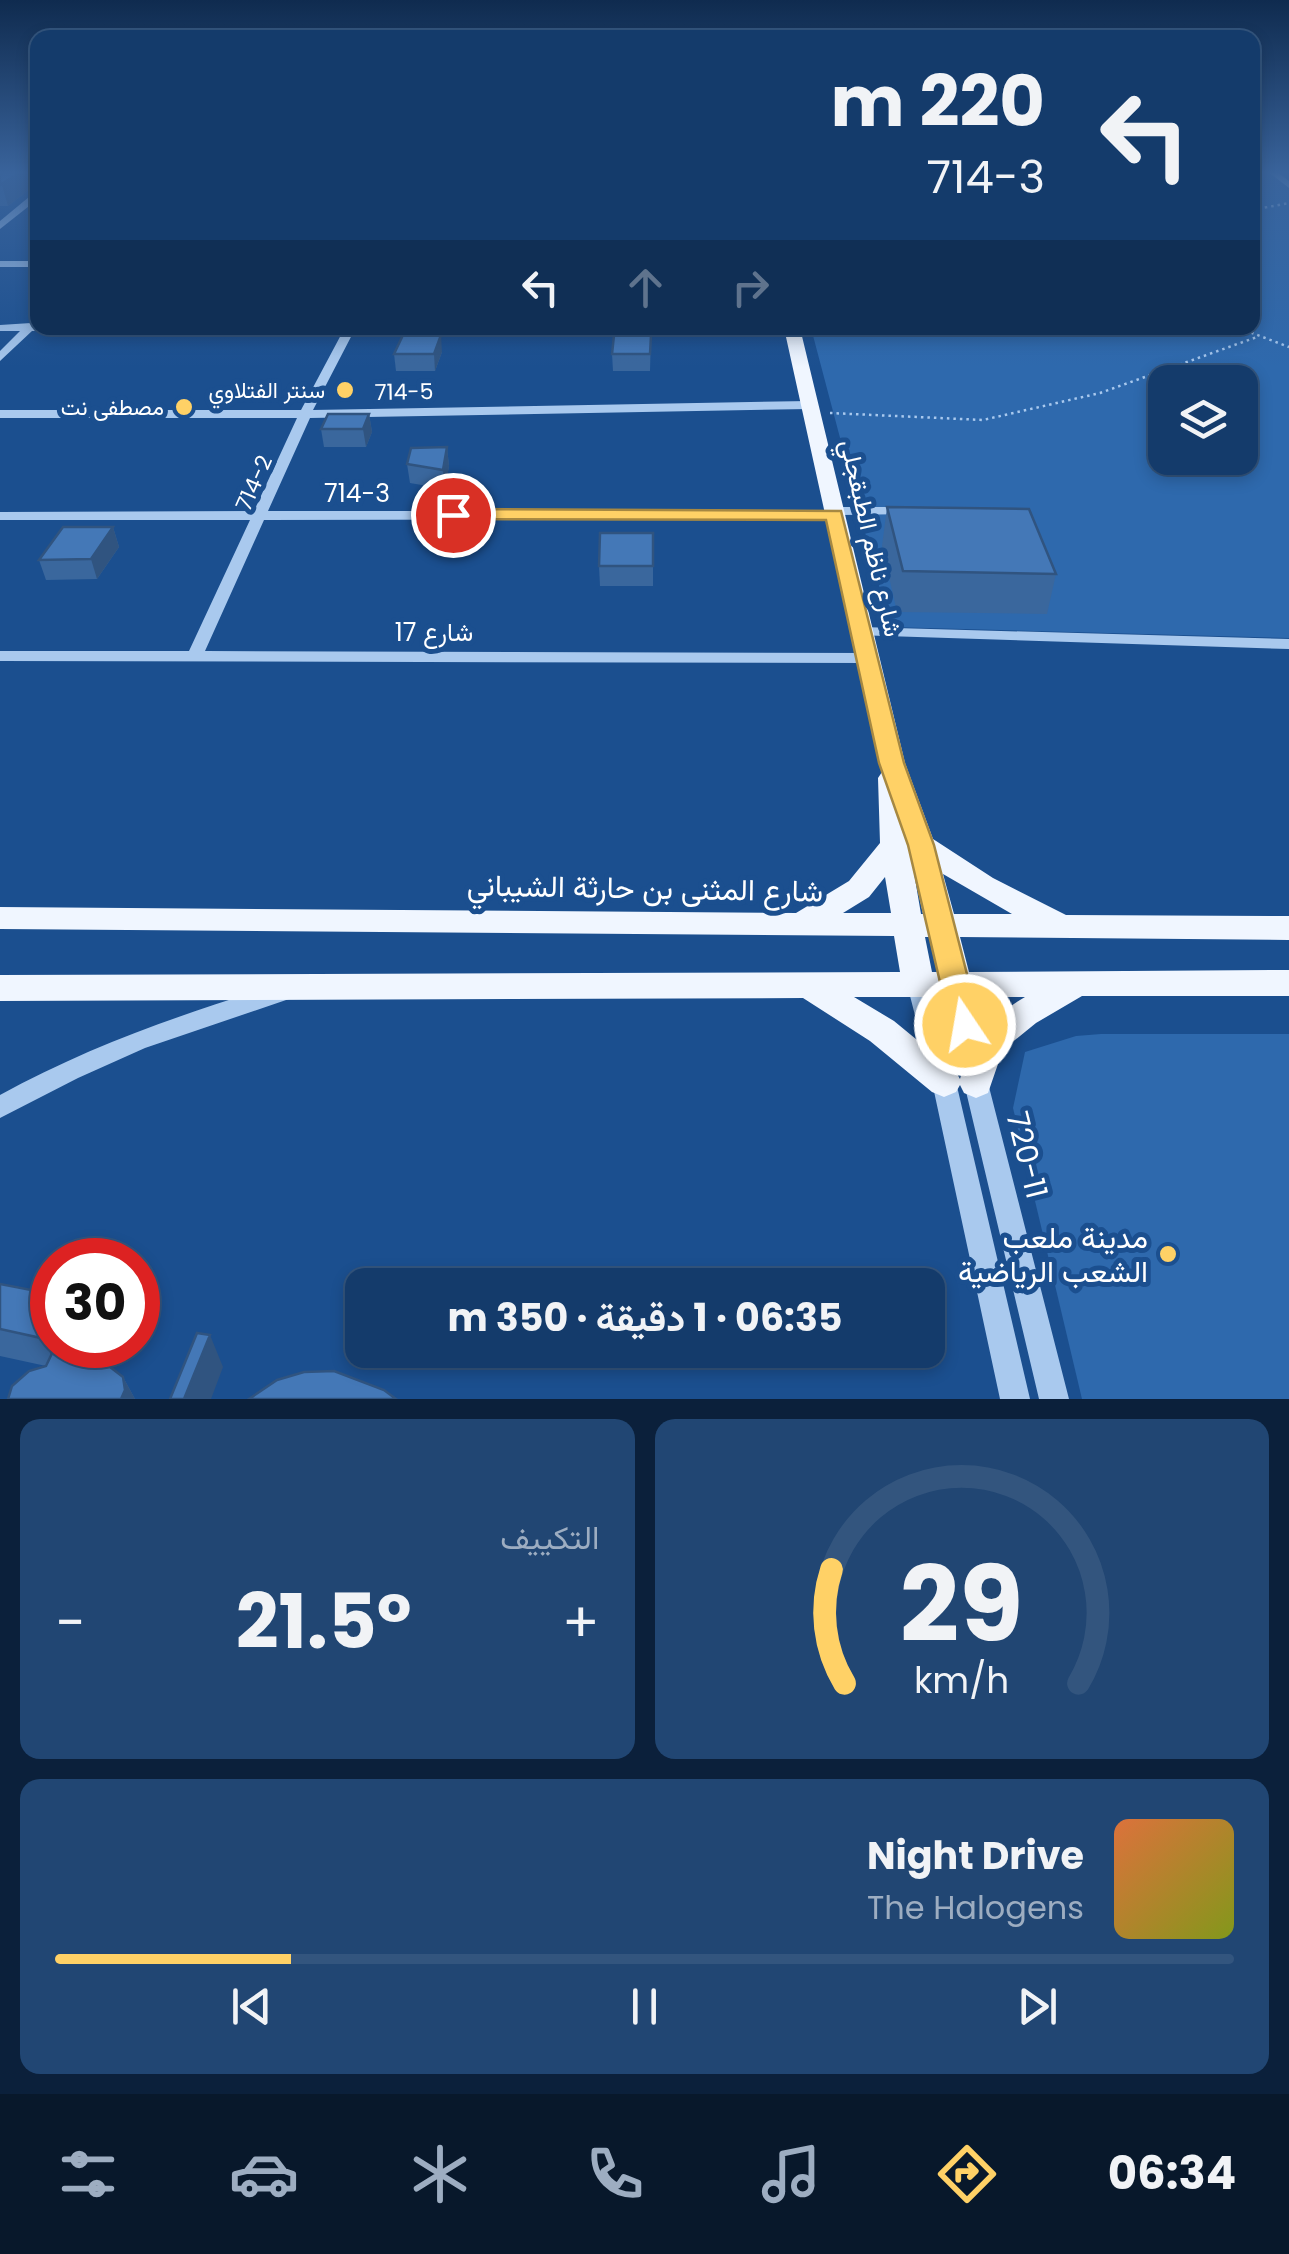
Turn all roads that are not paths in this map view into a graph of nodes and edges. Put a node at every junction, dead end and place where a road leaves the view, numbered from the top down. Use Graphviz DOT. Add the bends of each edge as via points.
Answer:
graph roads {
  1 [pos="0,264"];
  2 [pos="30,264"];
  3 [pos="30,324"];
  4 [pos="30,327"];
  5 [pos="0,328"];
  6 [pos="347,335"];
  7 [pos="793,335"];
  8 [pos="0,358"];
  9 [pos="810,409"];
  10 [pos="0,414"];
  11 [pos="305,414"];
  12 [pos="924,511"];
  13 [pos="834,513"];
  14 [pos="262,515"];
  15 [pos="0,516"];
  16 [pos="861,632"];
  17 [pos="1289,644"];
  18 [pos="0,656"];
  19 [pos="196,656"];
  20 [pos="868,658"];
  21 [pos="908,845"];
  22 [pos="0,918"];
  23 [pos="800,925"];
  24 [pos="908,926"];
  25 [pos="942,927"];
  26 [pos="1289,928"];
  27 [pos="1068,929"];
  28 [pos="956,983"];
  29 [pos="1080,983"];
  30 [pos="1289,983"];
  31 [pos="805,984"];
  32 [pos="918,984"];
  33 [pos="305,986"];
  34 [pos="0,988"];
  35 [pos="960,1083"];
  36 [pos="0,1107"];
  37 [pos="1015,1399"];
  38 [pos="1054,1399"];
  1 -- 2 [label="street"];
  3 -- 5 [label="street"];
  4 -- 8 [label="street"];
  6 -- 11 [label="street, 714-2"];
  7 -- 9 [label="main road, شارع ناظم الطبقجلي"];
  9 -- 11 [label="street, 714-5"];
  9 -- 13 [label="main road, شارع ناظم الطبقجلي"];
  10 -- 11 [label="street, 714-5"];
  11 -- 14 [label="street, 714-2"];
  12 -- 13 [label="street, 714-3"];
  13 -- 14 [label="street, 714-3"];
  13 -- 16 [label="main road, شارع ناظم الطبقجلي"];
  14 -- 15 [label="street, 714-3"];
  14 -- 19 [label="street, 714-2"];
  16 -- 17 [label="street"];
  16 -- 20 [label="main road, شارع ناظم الطبقجلي"];
  18 -- 19 [label="street, شارع 17"];
  19 -- 20 [label="street, شارع 17"];
  20 -- 21 [label="main road, شارع ناظم الطبقجلي" via="892,763 890,794"];
  21 -- 23 [label="main road" via="859,889"];
  21 -- 24 [label="main road, شارع ناظم الطبقجلي"];
  21 -- 25 [label="main road, شارع ناظم الطبقجلي"];
  21 -- 27 [label="main road"];
  22 -- 23 [label="main road, شارع المثنى بن حارثة الشيباني"];
  23 -- 24 [label="main road, شارع المثنى بن حارثة الشيباني"];
  24 -- 25 [label="main road, شارع المثنى بن حارثة الشيباني"];
  24 -- 32 [label="main road, شارع ناظم الطبقجلي"];
  25 -- 27 [label="main road, شارع المثنى بن حارثة الشيباني"];
  25 -- 28 [label="main road, شارع ناظم الطبقجلي"];
  26 -- 27 [label="main road, شارع المثنى بن حارثة الشيباني"];
  28 -- 29 [label="main road"];
  28 -- 32 [label="main road"];
  28 -- 35 [label="street, 720-11"];
  29 -- 30 [label="main road"];
  29 -- 35 [label="main road" via="1004,1028"];
  31 -- 32 [label="main road"];
  31 -- 33 [label="main road"];
  31 -- 35 [label="main road"];
  32 -- 35 [label="street, 720-11"];
  33 -- 34 [label="main road"];
  33 -- 36 [label="street" via="180,1022 72,1066"];
  35 -- 37 [label="street, 720-11"];
  35 -- 38 [label="street, 720-11"];
}
